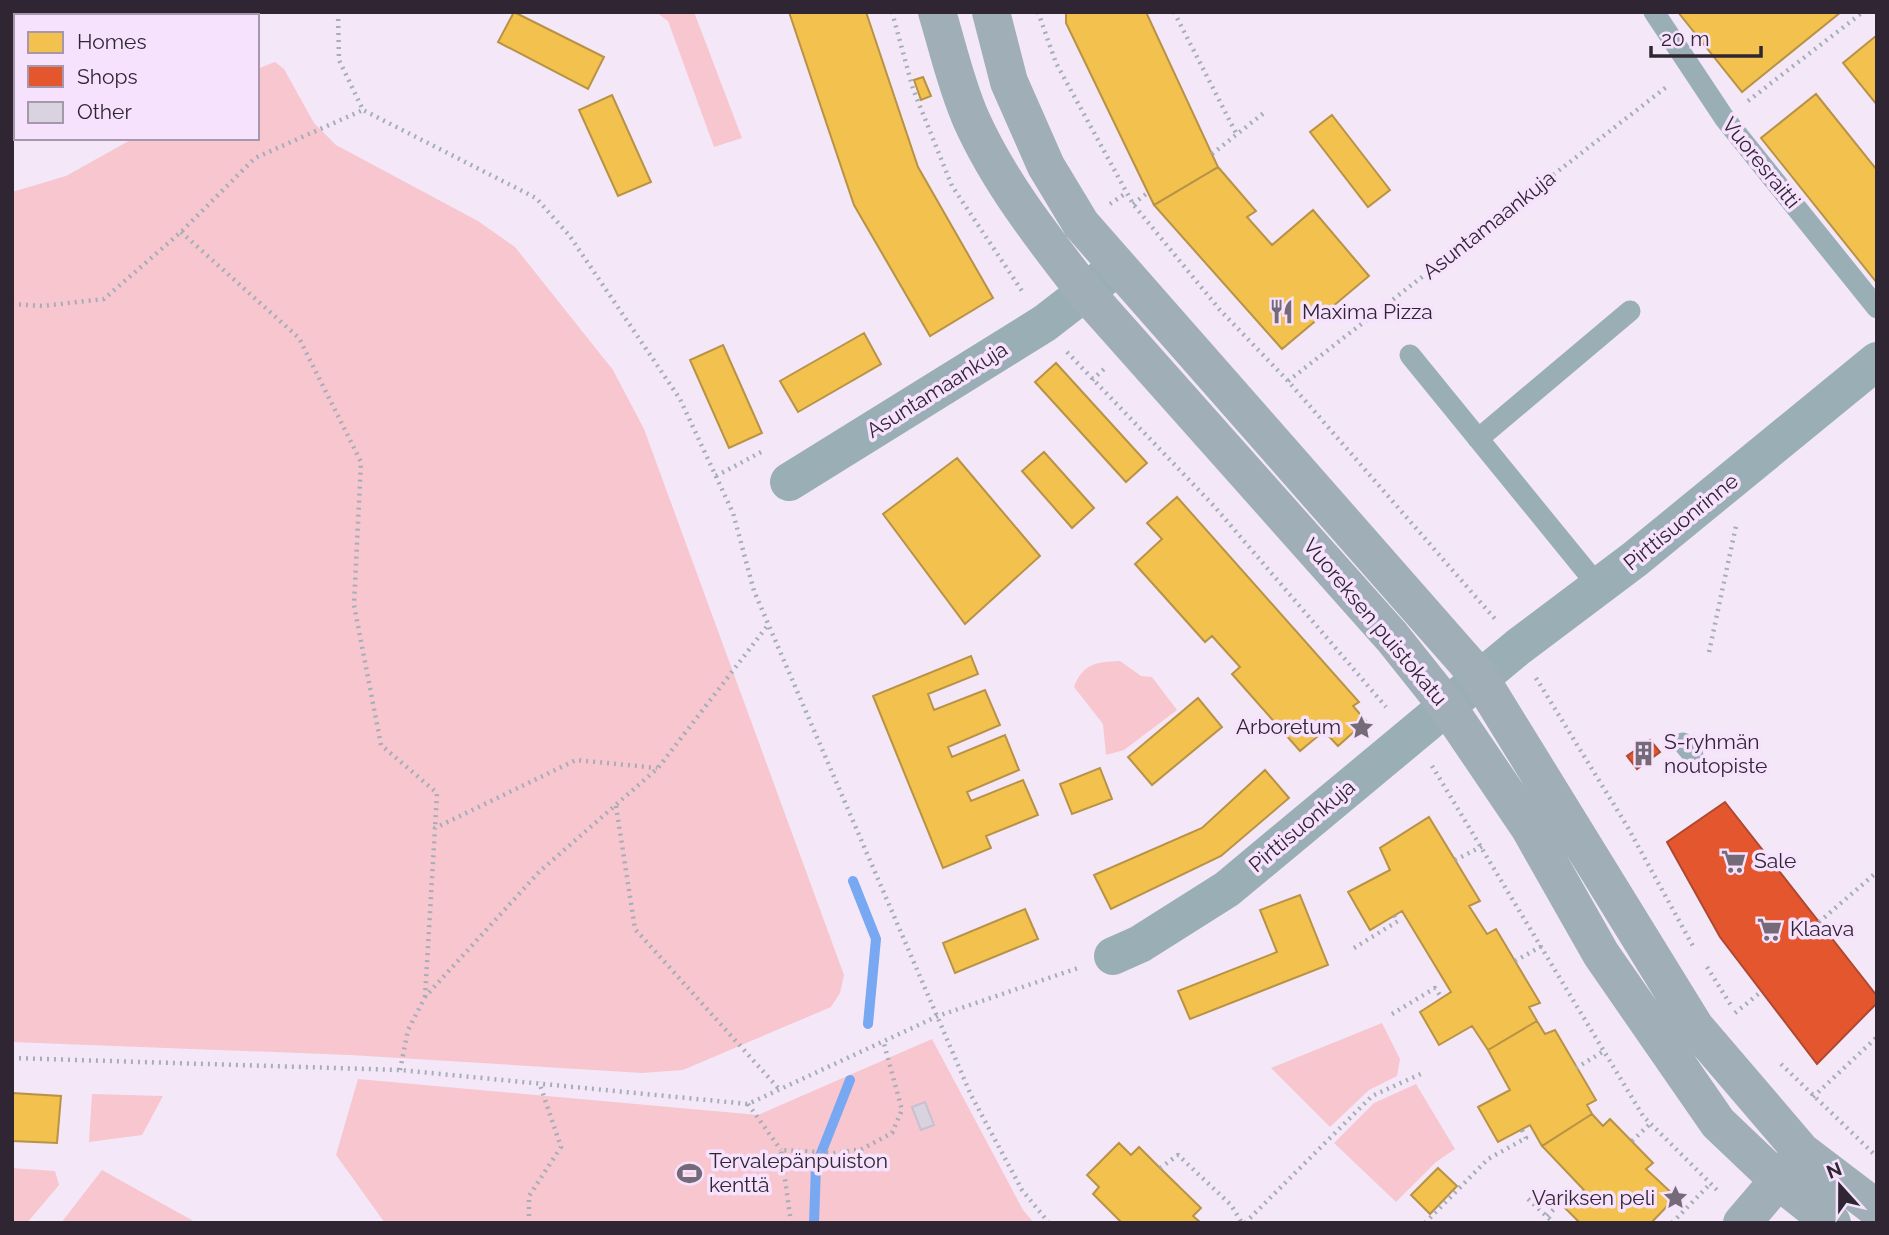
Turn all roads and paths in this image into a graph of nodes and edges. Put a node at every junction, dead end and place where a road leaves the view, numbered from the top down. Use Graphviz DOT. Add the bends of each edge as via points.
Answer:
graph roads {
  1 [pos="338,12"];
  2 [pos="892,12"];
  3 [pos="937,12"];
  4 [pos="990,12"];
  5 [pos="1174,12"];
  6 [pos="1654,12"];
  7 [pos="1863,12"];
  8 [pos="1689,69"];
  9 [pos="363,110"];
  10 [pos="1265,112"];
  11 [pos="1726,119"];
  12 [pos="1237,135"];
  13 [pos="1212,154"];
  14 [pos="1146,194"];
  15 [pos="1132,204"];
  16 [pos="181,232"];
  17 [pos="1116,268"];
  18 [pos="1086,293"];
  19 [pos="12,304"];
  20 [pos="1877,308"];
  21 [pos="1630,311"];
  22 [pos="1045,323"];
  23 [pos="1410,355"];
  24 [pos="1877,361"];
  25 [pos="1288,381"];
  26 [pos="1478,439"];
  27 [pos="789,482"];
  28 [pos="1729,555"];
  29 [pos="1599,587"];
  30 [pos="768,625"];
  31 [pos="1709,652"];
  32 [pos="1480,678"];
  33 [pos="1447,706"];
  34 [pos="1410,736"];
  35 [pos="658,768"];
  36 [pos="616,805"];
  37 [pos="435,828"];
  38 [pos="1483,846"];
  39 [pos="1455,860"];
  40 [pos="1877,872"];
  41 [pos="1394,915"];
  42 [pos="1819,922"];
  43 [pos="1542,946"];
  44 [pos="1354,948"];
  45 [pos="1113,957"];
  46 [pos="1515,961"];
  47 [pos="1762,991"];
  48 [pos="425,997"];
  49 [pos="1442,998"];
  50 [pos="1735,1013"];
  51 [pos="1392,1014"];
  52 [pos="938,1016"];
  53 [pos="1877,1038"];
  54 [pos="883,1040"];
  55 [pos="1604,1051"];
  56 [pos="12,1058"];
  57 [pos="1576,1068"];
  58 [pos="400,1070"];
  59 [pos="1425,1072"];
  60 [pos="540,1082"];
  61 [pos="779,1089"];
  62 [pos="1813,1097"];
  63 [pos="748,1104"];
  64 [pos="1651,1123"];
  65 [pos="1522,1130"];
  66 [pos="1632,1141"];
  67 [pos="781,1150"];
  68 [pos="1791,1167"];
  69 [pos="1160,1168"];
  70 [pos="1710,1184"];
  71 [pos="1577,1197"];
  72 [pos="1528,1199"];
  73 [pos="1877,1209"];
  74 [pos="1547,1216"];
  75 [pos="1744,1220"];
  76 [pos="529,1223"];
  77 [pos="791,1223"];
  78 [pos="1049,1223"];
  79 [pos="1243,1223"];
  80 [pos="1425,1223"];
  81 [pos="1554,1223"];
  82 [pos="1672,1223"];
  83 [pos="1832,1223"];
  1 -- 9 [label="path" via="339,60"];
  2 -- 22 [label="path" via="913,89 953,187"];
  3 -- 18 [label="main road, Vuoreksen puistokatu" via="971,119 1005,181"];
  4 -- 17 [label="main road, Vuoreksen puistokatu" via="1009,82 1046,166 1080,224"];
  5 -- 12 [label="path"];
  6 -- 8 [label="lane, Vuoresraitti"];
  7 -- 11 [label="path"];
  8 -- 11 [label="lane, Vuoresraitti"];
  8 -- 25 [label="path, Asuntamaankuja"];
  9 -- 16 [label="path" via="255,158"];
  9 -- 30 [label="path" via="536,198 569,235 680,399 733,513"];
  10 -- 12 [label="path"];
  11 -- 20 [label="lane, Vuoresraitti"];
  12 -- 13 [label="path"];
  14 -- 15 [label="path"];
  16 -- 19 [label="path" via="104,299 42,306"];
  16 -- 37 [label="path" via="299,338 361,463 354,605 381,745 437,793"];
  17 -- 18 [label="street, Asuntamaankuja"];
  17 -- 32 [label="main road, Vuoreksen puistokatu"];
  18 -- 22 [label="street, Asuntamaankuja"];
  18 -- 33 [label="main road, Vuoreksen puistokatu" via="1392,636"];
  21 -- 26 [label="lane"];
  22 -- 27 [label="street, Asuntamaankuja"];
  22 -- 34 [label="path" via="1092,380 1214,506"];
  23 -- 26 [label="lane"];
  24 -- 29 [label="street, Pirttisuonrinne"];
  26 -- 29 [label="lane"];
  28 -- 31 [label="path"];
  29 -- 32 [label="street, Pirttisuonrinne"];
  30 -- 35 [label="path"];
  30 -- 52 [label="path"];
  32 -- 33 [label="street, Pirttisuonkuja"];
  32 -- 68 [label="main road, Vuoreksen puistokatu" via="1695,1027"];
  33 -- 34 [label="street, Pirttisuonkuja"];
  33 -- 68 [label="main road, Vuoreksen puistokatu" via="1529,827 1601,954 1711,1111"];
  34 -- 38 [label="path"];
  34 -- 45 [label="street, Pirttisuonkuja" via="1227,889"];
  35 -- 36 [label="path"];
  35 -- 37 [label="path" via="576,760"];
  36 -- 48 [label="path" via="538,872"];
  36 -- 61 [label="path" via="635,929"];
  37 -- 48 [label="path"];
  38 -- 39 [label="path"];
  38 -- 43 [label="path"];
  40 -- 42 [label="path"];
  41 -- 44 [label="path" via="1398,921"];
  43 -- 46 [label="path"];
  43 -- 55 [label="path"];
  45 -- 52 [label="path"];
  47 -- 50 [label="path"];
  48 -- 58 [label="path" via="408,1030"];
  49 -- 51 [label="path" via="1435,988"];
  52 -- 54 [label="path"];
  52 -- 78 [label="path" via="971,1095 1022,1190"];
  53 -- 62 [label="path"];
  54 -- 61 [label="path"];
  54 -- 67 [label="path" via="902,1110 892,1133 862,1149 835,1153"];
  55 -- 57 [label="path"];
  55 -- 64 [label="path"];
  56 -- 58 [label="path"];
  58 -- 60 [label="path"];
  59 -- 79 [label="path" via="1372,1096"];
  60 -- 63 [label="path"];
  60 -- 76 [label="path" via="561,1147 529,1196"];
  61 -- 63 [label="path"];
  63 -- 67 [label="path"];
  64 -- 66 [label="path"];
  64 -- 70 [label="path"];
  65 -- 80 [label="path" via="1526,1138 1488,1158"];
  67 -- 77 [label="path"];
  68 -- 73 [label="main road, Vuoreksen puistokatu"];
  68 -- 75 [label="main road"];
  68 -- 83 [label="main road, Vuoreksen puistokatu"];
  69 -- 79 [label="path" via="1178,1155 1231,1205"];
  70 -- 75 [label="path"];
  70 -- 82 [label="path"];
  71 -- 74 [label="path" via="1572,1192"];
  72 -- 74 [label="path"];
  74 -- 81 [label="path"];
}
